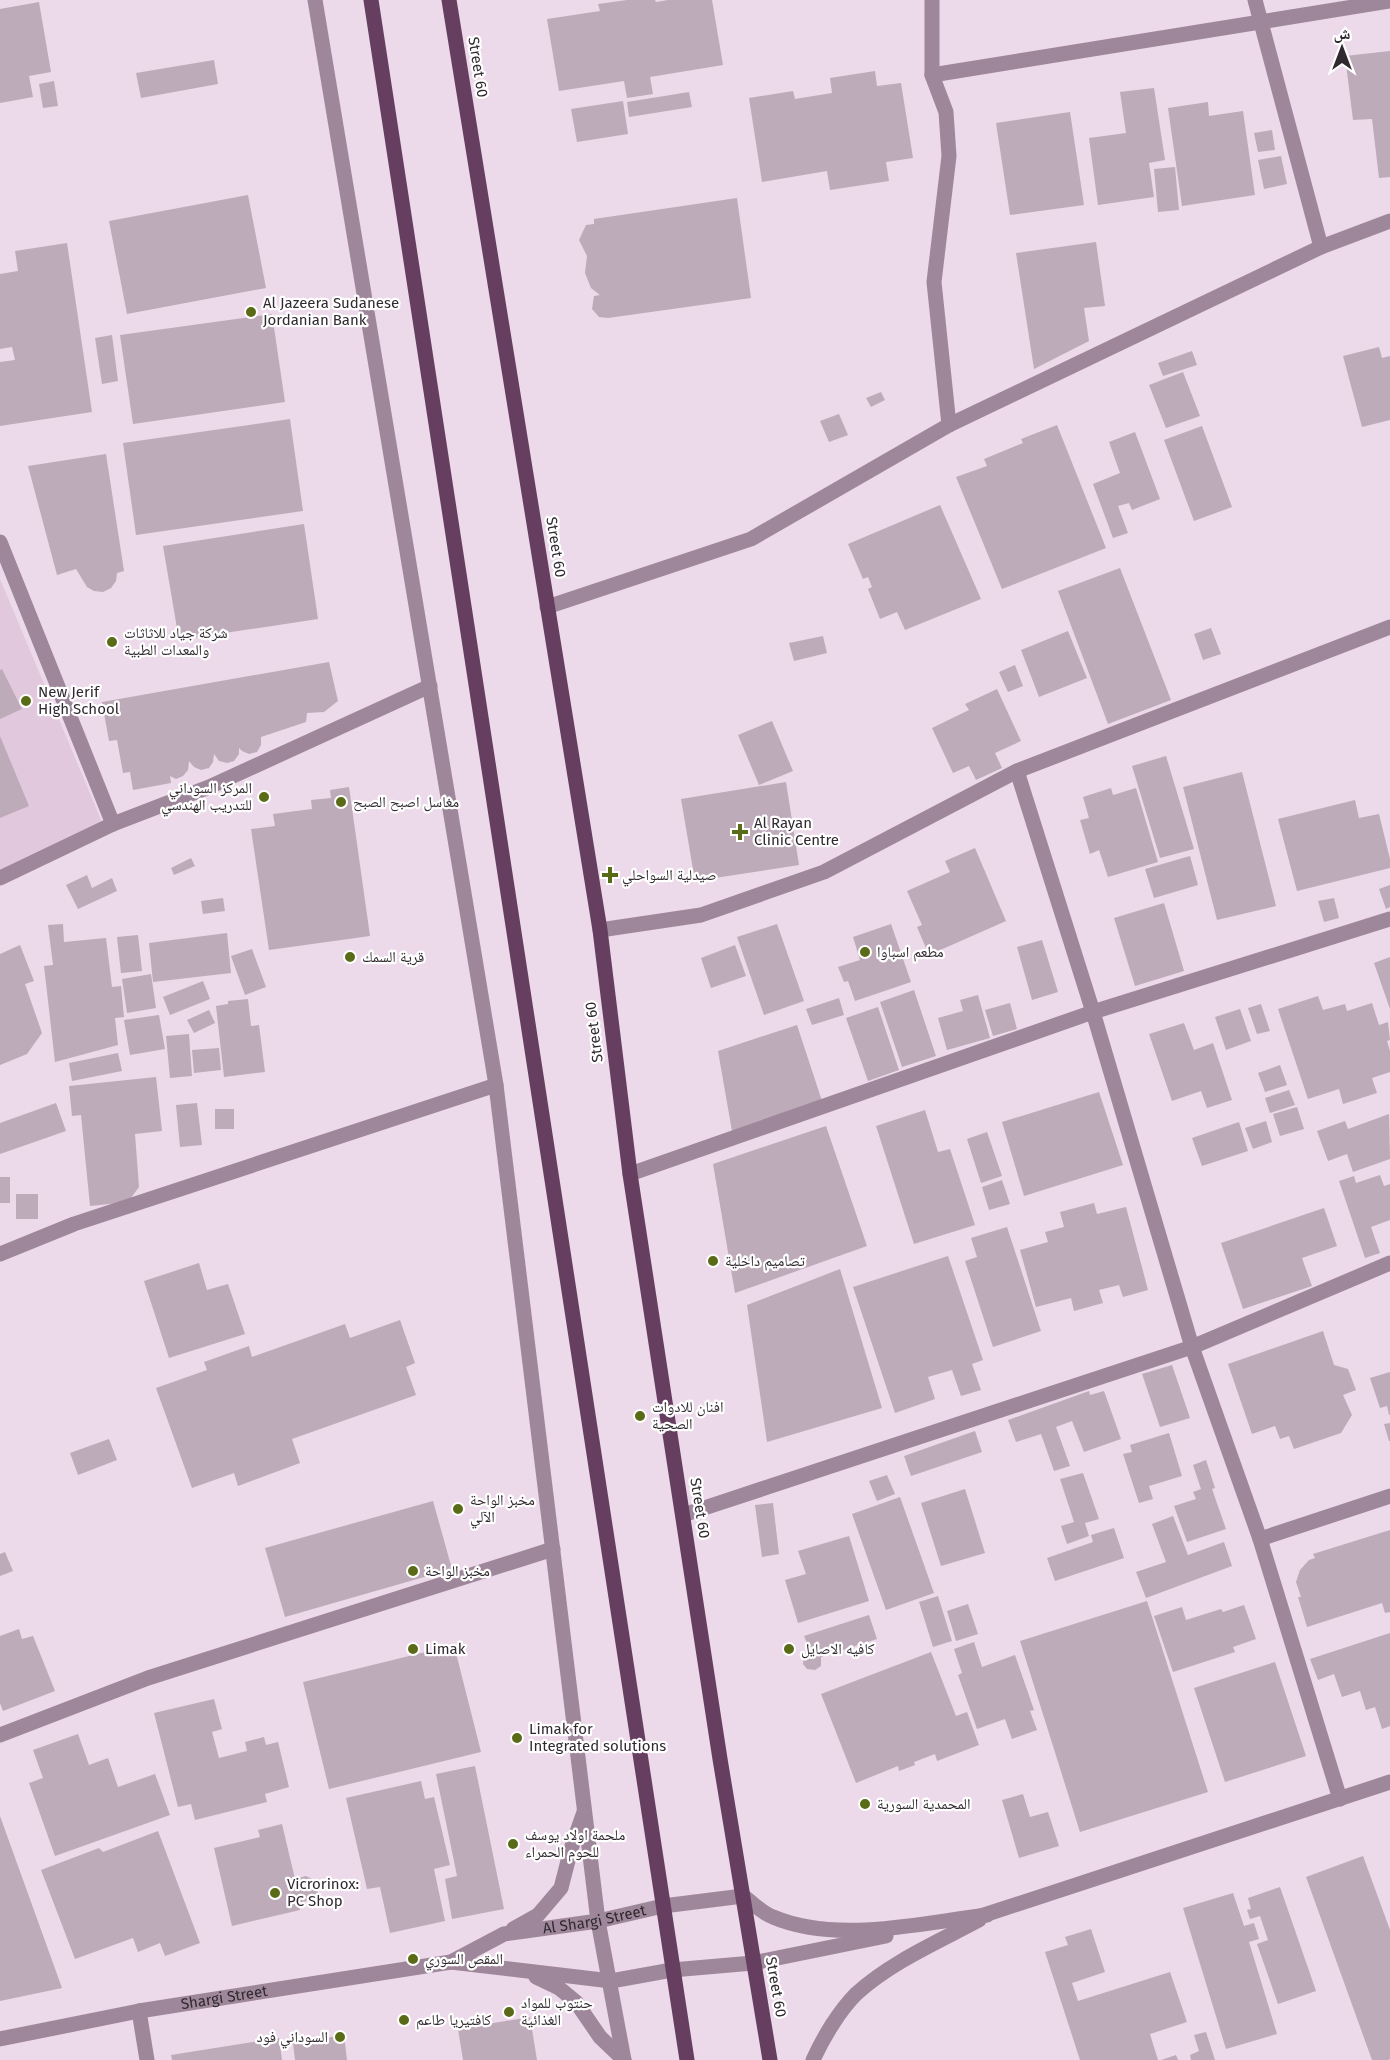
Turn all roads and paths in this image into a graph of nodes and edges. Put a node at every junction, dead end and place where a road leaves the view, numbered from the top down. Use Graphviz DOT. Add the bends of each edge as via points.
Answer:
graph roads {
  1 [pos="315,0"];
  2 [pos="371,0"];
  3 [pos="449,0"];
  4 [pos="932,0"];
  5 [pos="1255,0"];
  6 [pos="1390,1"];
  7 [pos="1260,21"];
  8 [pos="932,75"];
  9 [pos="1390,221"];
  10 [pos="1321,247"];
  11 [pos="949,425"];
  12 [pos="0,542"];
  13 [pos="547,608"];
  14 [pos="1390,627"];
  15 [pos="430,686"];
  16 [pos="1017,771"];
  17 [pos="113,824"];
  18 [pos="0,878"];
  19 [pos="1390,919"];
  20 [pos="600,930"];
  21 [pos="1094,1012"];
  22 [pos="496,1085"];
  23 [pos="630,1174"];
  24 [pos="0,1254"];
  25 [pos="1390,1263"];
  26 [pos="1192,1347"];
  27 [pos="1390,1496"];
  28 [pos="683,1515"];
  29 [pos="1260,1539"];
  30 [pos="553,1549"];
  31 [pos="0,1735"];
  32 [pos="1390,1782"];
  33 [pos="1340,1799"];
  34 [pos="585,1809"];
  35 [pos="743,1896"];
  36 [pos="663,1906"];
  37 [pos="987,1915"];
  38 [pos="598,1921"];
  39 [pos="504,1934"];
  40 [pos="451,1962"];
  41 [pos="753,1963"];
  42 [pos="672,1970"];
  43 [pos="523,1971"];
  44 [pos="611,1982"];
  45 [pos="140,2011"];
  46 [pos="0,2039"];
  47 [pos="147,2060"];
  48 [pos="624,2060"];
  49 [pos="687,2060"];
  50 [pos="770,2060"];
  51 [pos="813,2060"];
  1 -- 15 [label="street"];
  2 -- 36 [label="main road"];
  3 -- 13 [label="main road, Street 60"];
  4 -- 8 [label="street"];
  5 -- 7 [label="street"];
  6 -- 7 [label="street"];
  7 -- 8 [label="street"];
  7 -- 10 [label="street"];
  8 -- 11 [label="street" via="946,112 949,156 934,282"];
  9 -- 10 [label="street"];
  10 -- 11 [label="street"];
  11 -- 13 [label="street" via="751,539"];
  12 -- 17 [label="street"];
  13 -- 20 [label="main road, Street 60"];
  14 -- 16 [label="street"];
  15 -- 17 [label="street" via="208,787"];
  15 -- 22 [label="street"];
  16 -- 20 [label="street" via="824,872 700,915"];
  16 -- 21 [label="street"];
  17 -- 18 [label="street"];
  19 -- 21 [label="street"];
  20 -- 23 [label="main road, Street 60"];
  21 -- 23 [label="street"];
  21 -- 26 [label="street"];
  22 -- 24 [label="street" via="74,1224"];
  22 -- 30 [label="street"];
  23 -- 28 [label="main road, Street 60"];
  25 -- 26 [label="street"];
  26 -- 28 [label="street"];
  26 -- 29 [label="street"];
  27 -- 29 [label="street"];
  28 -- 35 [label="main road, Street 60"];
  29 -- 33 [label="street"];
  30 -- 31 [label="street" via="148,1678"];
  30 -- 34 [label="street"];
  32 -- 33 [label="street"];
  33 -- 37 [label="street"];
  34 -- 38 [label="street"];
  34 -- 39 [label="street" via="561,1888 538,1915"];
  35 -- 36 [label="street, Al Shargi Street"];
  35 -- 37 [label="street" via="771,1916 825,1931"];
  35 -- 41 [label="main road, Street 60"];
  36 -- 38 [label="street, Al Shargi Street"];
  36 -- 42 [label="main road"];
  37 -- 41 [label="street"];
  37 -- 51 [label="street" via="887,1970 856,1995 831,2027"];
  38 -- 39 [label="street, Al Shargi Street"];
  38 -- 44 [label="street"];
  39 -- 40 [label="street, Al Shargi Street"];
  40 -- 43 [label="street"];
  40 -- 45 [label="street, Shargi Street"];
  41 -- 42 [label="street"];
  41 -- 50 [label="main road, Street 60"];
  42 -- 44 [label="street"];
  42 -- 49 [label="main road"];
  43 -- 44 [label="street"];
  43 -- 48 [label="street" via="559,1988 576,2002 600,2037"];
  44 -- 48 [label="street"];
  45 -- 46 [label="street, Shargi Street"];
  45 -- 47 [label="street"];
}
